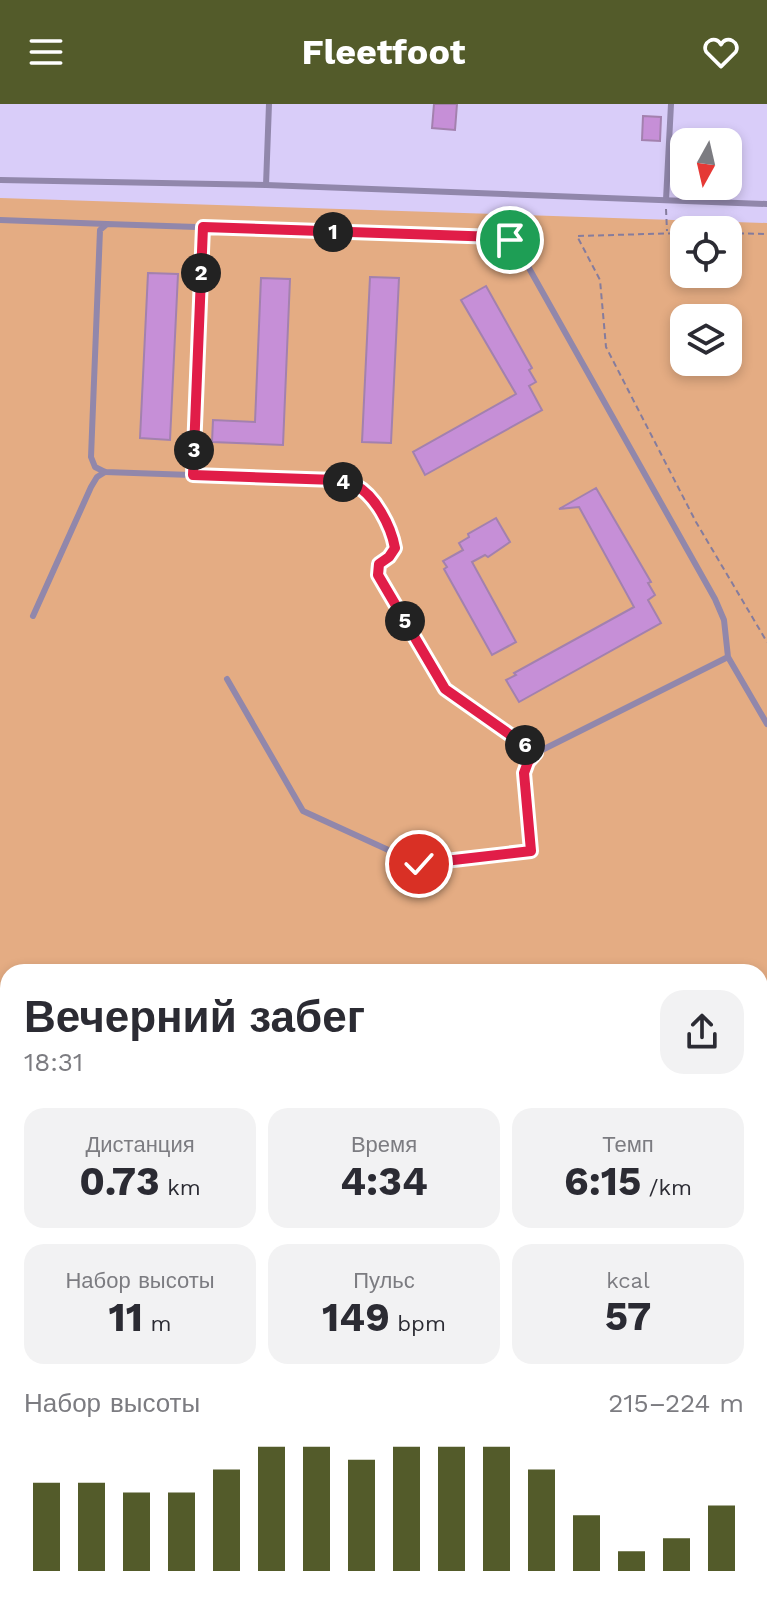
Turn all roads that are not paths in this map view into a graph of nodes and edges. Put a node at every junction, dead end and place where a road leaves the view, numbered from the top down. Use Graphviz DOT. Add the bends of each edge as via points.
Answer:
graph roads {
  1 [pos="269,104"];
  2 [pos="671,104"];
  3 [pos="0,180"];
  4 [pos="266,185"];
  5 [pos="666,200"];
  6 [pos="767,204"];
  7 [pos="0,220"];
  8 [pos="107,224"];
  9 [pos="203,227"];
  10 [pos="105,472"];
  11 [pos="193,475"];
  12 [pos="33,616"];
  13 [pos="728,657"];
  14 [pos="227,679"];
  15 [pos="767,724"];
  16 [pos="536,753"];
  1 -- 4 [label="lane"];
  2 -- 5 [label="lane"];
  3 -- 4 [label="lane"];
  4 -- 5 [label="lane"];
  5 -- 6 [label="lane"];
  7 -- 8 [label="lane"];
  8 -- 9 [label="lane"];
  8 -- 10 [label="lane" via="98,240 91,457"];
  9 -- 11 [label="lane"];
  9 -- 13 [label="lane" via="510,240 715,599 724,620"];
  10 -- 11 [label="lane"];
  10 -- 12 [label="lane" via="91,487"];
  11 -- 16 [label="lane" via="336,480 371,496 395,548 379,564 378,575 445,689"];
  13 -- 15 [label="lane"];
  13 -- 16 [label="lane"];
  14 -- 16 [label="lane" via="303,811 419,864 531,851 524,773"];
}
